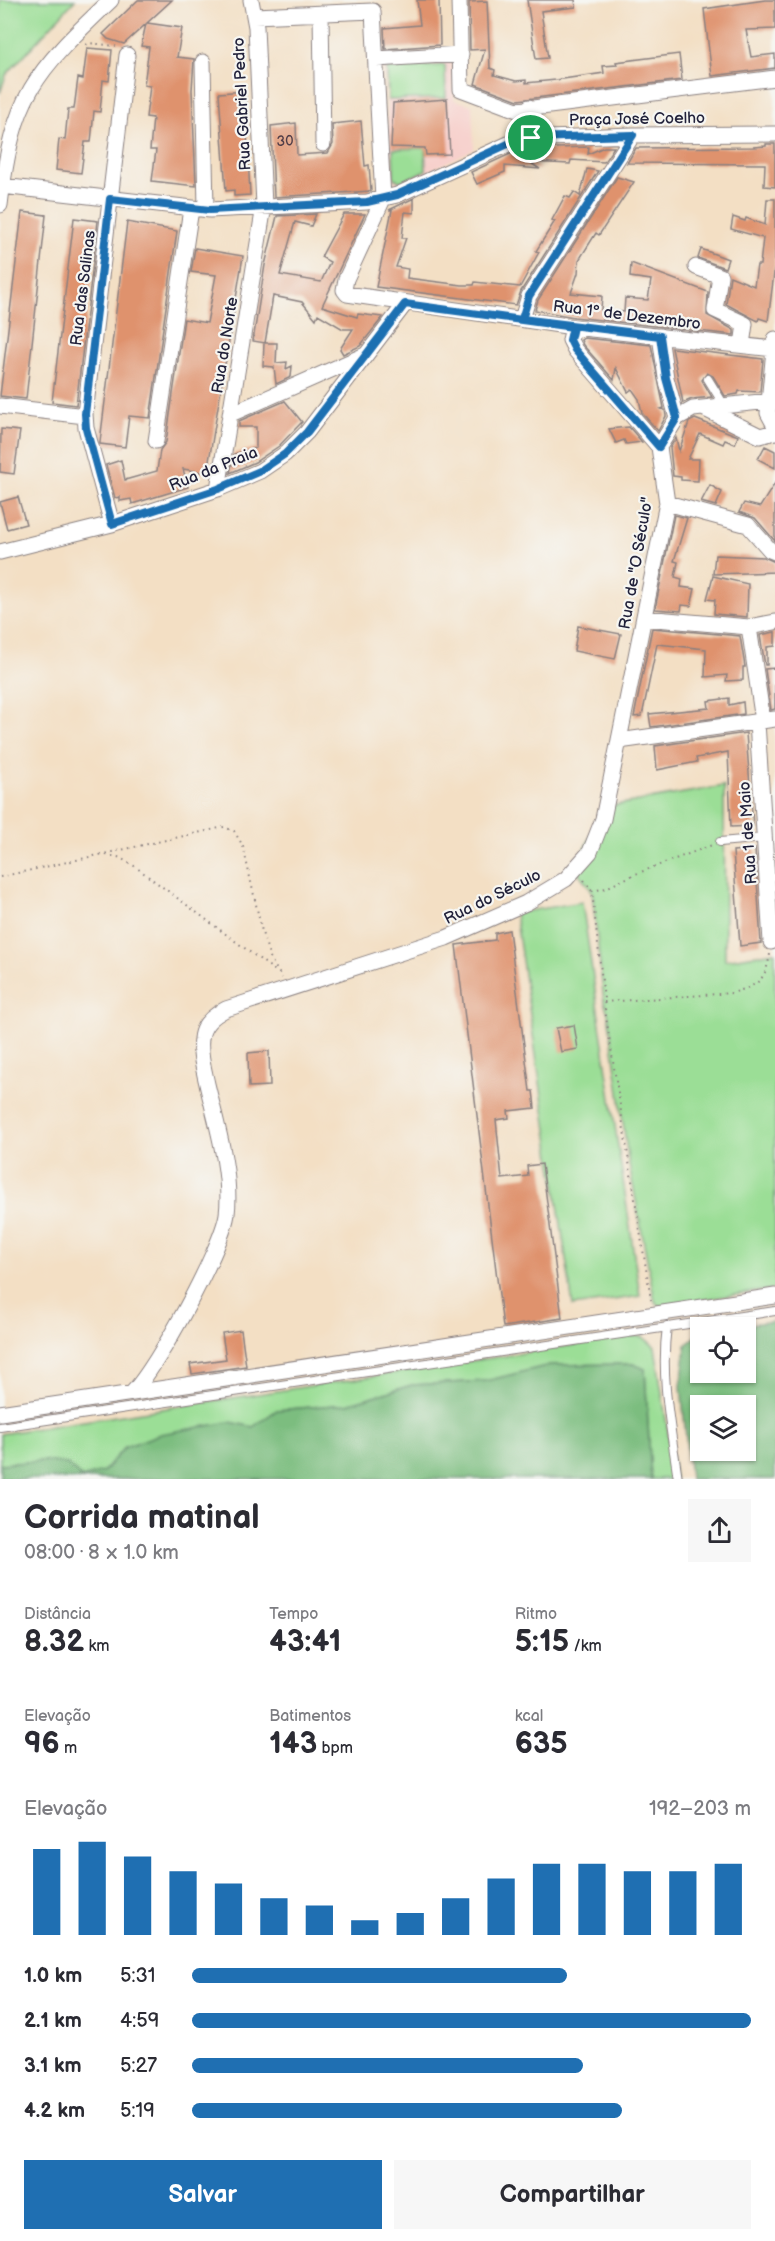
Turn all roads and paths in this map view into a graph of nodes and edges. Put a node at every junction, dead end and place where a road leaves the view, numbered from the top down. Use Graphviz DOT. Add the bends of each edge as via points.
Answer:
graph roads {
  1 [pos="111,0"];
  2 [pos="251,0"];
  3 [pos="459,0"];
  4 [pos="321,12"];
  5 [pos="254,16"];
  6 [pos="84,47"];
  7 [pos="461,54"];
  8 [pos="128,55"];
  9 [pos="376,59"];
  10 [pos="203,62"];
  11 [pos="775,78"];
  12 [pos="529,107"];
  13 [pos="775,134"];
  14 [pos="633,135"];
  15 [pos="531,138"];
  16 [pos="323,144"];
  17 [pos="2,186"];
  18 [pos="110,199"];
  19 [pos="383,199"];
  20 [pos="0,205"];
  21 [pos="264,206"];
  22 [pos="199,209"];
  23 [pos="696,267"];
  24 [pos="405,304"];
  25 [pos="522,319"];
  26 [pos="573,327"];
  27 [pos="660,336"];
  28 [pos="775,344"];
  29 [pos="742,345"];
  30 [pos="365,355"];
  31 [pos="708,379"];
  32 [pos="770,402"];
  33 [pos="724,405"];
  34 [pos="0,406"];
  35 [pos="705,409"];
  36 [pos="231,414"];
  37 [pos="85,416"];
  38 [pos="677,418"];
  39 [pos="775,426"];
  40 [pos="775,432"];
  41 [pos="156,441"];
  42 [pos="659,447"];
  43 [pos="218,489"];
  44 [pos="667,503"];
  45 [pos="112,524"];
  46 [pos="0,552"];
  47 [pos="775,552"];
  48 [pos="644,618"];
  49 [pos="775,622"];
  50 [pos="748,627"];
  51 [pos="765,721"];
  52 [pos="619,741"];
  53 [pos="769,798"];
  54 [pos="765,838"];
  55 [pos="720,842"];
  56 [pos="97,853"];
  57 [pos="575,868"];
  58 [pos="771,873"];
  59 [pos="0,877"];
  60 [pos="592,891"];
  61 [pos="771,942"];
  62 [pos="279,974"];
  63 [pos="288,988"];
  64 [pos="603,1002"];
  65 [pos="775,1296"];
  66 [pos="775,1311"];
  67 [pos="653,1314"];
  68 [pos="667,1326"];
  69 [pos="158,1361"];
  70 [pos="178,1386"];
  71 [pos="132,1393"];
  72 [pos="0,1413"];
  73 [pos="0,1427"];
  74 [pos="678,1479"];
  1 -- 17 [label="street" via="49,61 30,88 11,132"];
  2 -- 5 [label="street, Rua Gabriel Pedro"];
  3 -- 7 [label="street"];
  4 -- 5 [label="street"];
  4 -- 9 [label="street" via="373,11"];
  4 -- 16 [label="street"];
  5 -- 21 [label="street, Rua Gabriel Pedro"];
  6 -- 8 [label="path" via="89,43 129,47"];
  7 -- 9 [label="street"];
  7 -- 12 [label="street, Praça José Coelho" via="461,89 517,110"];
  8 -- 18 [label="street, Rua das Salinas"];
  9 -- 19 [label="street"];
  10 -- 22 [label="street"];
  11 -- 12 [label="street, Praça José Coelho"];
  12 -- 15 [label="street"];
  13 -- 14 [label="street, Praça José Coelho"];
  14 -- 15 [label="street, Praça José Coelho"];
  14 -- 25 [label="street" via="529,296"];
  15 -- 19 [label="street, Praça José Coelho" via="519,139"];
  17 -- 18 [label="street"];
  17 -- 20 [label="street"];
  18 -- 22 [label="street"];
  18 -- 37 [label="street, Rua das Salinas"];
  19 -- 21 [label="street"];
  19 -- 24 [label="street, Rua 1º de Dezembro" via="344,290 347,294"];
  21 -- 22 [label="street"];
  21 -- 36 [label="street, Rua do Norte"];
  22 -- 41 [label="street"];
  23 -- 29 [label="street" via="720,276 715,310 745,324"];
  24 -- 25 [label="street, Rua 1º de Dezembro"];
  24 -- 30 [label="street, Rua da Praia"];
  25 -- 26 [label="street, Rua 1º de Dezembro"];
  26 -- 27 [label="street, Rua 1º de Dezembro"];
  26 -- 42 [label="street" via="570,340 575,350"];
  27 -- 29 [label="street, Rua 1º de Dezembro"];
  27 -- 38 [label="street"];
  28 -- 29 [label="street, Rua 1º de Dezembro"];
  28 -- 32 [label="street"];
  30 -- 36 [label="street"];
  30 -- 43 [label="street, Rua da Praia" via="307,432 285,454 260,471"];
  31 -- 33 [label="lane"];
  32 -- 33 [label="street"];
  32 -- 39 [label="street" via="768,413"];
  33 -- 35 [label="street"];
  34 -- 37 [label="street"];
  35 -- 38 [label="street" via="693,409"];
  35 -- 40 [label="street" via="760,436"];
  36 -- 43 [label="street, Rua do Norte"];
  37 -- 45 [label="street, Rua das Salinas"];
  38 -- 42 [label="street"];
  42 -- 44 [label="street, Rua de \"O Século\""];
  43 -- 45 [label="street, Rua da Praia"];
  44 -- 47 [label="street" via="748,525"];
  44 -- 48 [label="street, Rua de \"O Século\""];
  45 -- 46 [label="street, Rua da Praia"];
  48 -- 50 [label="street"];
  48 -- 52 [label="street, Rua de \"O Século\""];
  49 -- 50 [label="street"];
  50 -- 51 [label="street, Rua 1 de Maio"];
  51 -- 52 [label="street"];
  51 -- 53 [label="street, Rua 1 de Maio"];
  52 -- 57 [label="street, Rua do Século" via="603,819 590,852"];
  53 -- 54 [label="street, Rua 1 de Maio"];
  54 -- 55 [label="lane"];
  54 -- 58 [label="street, Rua 1 de Maio"];
  55 -- 60 [label="path"];
  56 -- 59 [label="path"];
  56 -- 62 [label="path" via="133,865"];
  56 -- 62 [label="path" via="224,827 234,831 243,846 263,936"];
  57 -- 60 [label="path"];
  57 -- 63 [label="street, Rua do Século" via="566,879 526,903 446,938"];
  58 -- 61 [label="street, Rua 1 de Maio"];
  60 -- 64 [label="path"];
  61 -- 64 [label="path" via="764,978 753,987 732,993"];
  62 -- 63 [label="path"];
  63 -- 69 [label="street, Rua do Século" via="218,1013 202,1032 203,1062 227,1190 227,1214 219,1243"];
  64 -- 67 [label="path"];
  65 -- 67 [label="street"];
  66 -- 68 [label="lane"];
  67 -- 70 [label="street"];
  68 -- 73 [label="lane"];
  68 -- 74 [label="lane" via="664,1390"];
  69 -- 70 [label="street" via="162,1374"];
  69 -- 71 [label="street, Rua do Século"];
  70 -- 71 [label="street"];
  71 -- 72 [label="street"];
}
